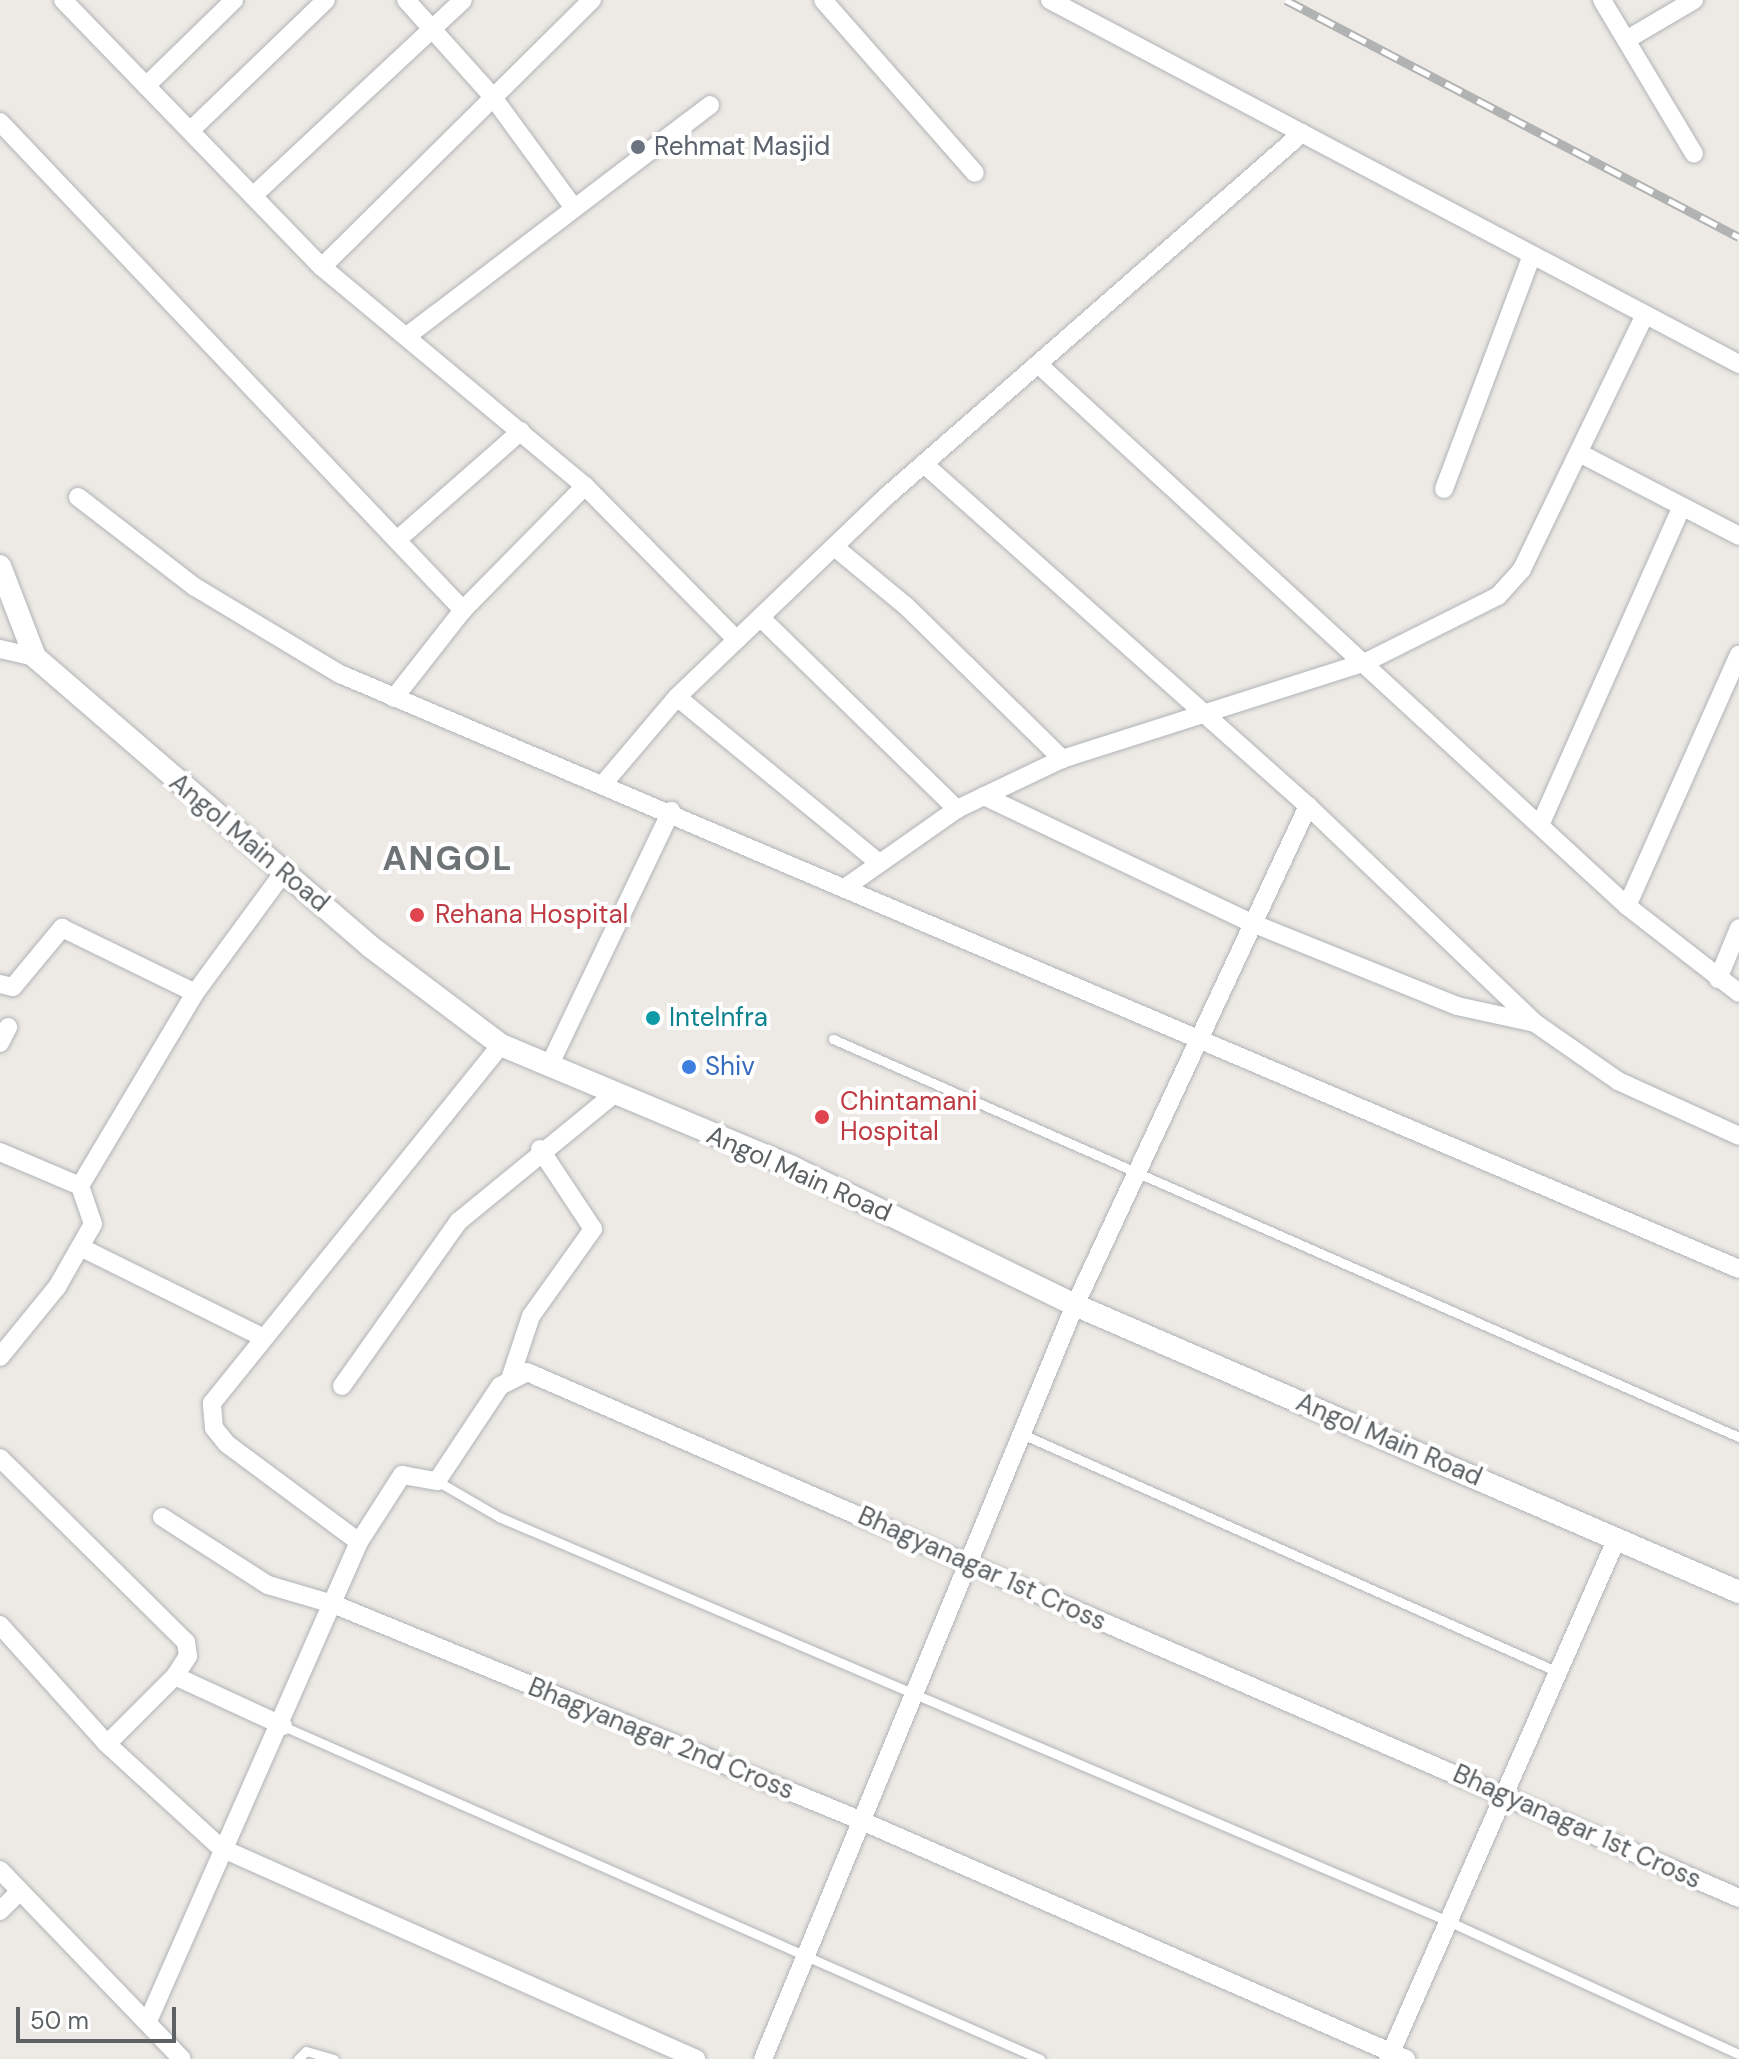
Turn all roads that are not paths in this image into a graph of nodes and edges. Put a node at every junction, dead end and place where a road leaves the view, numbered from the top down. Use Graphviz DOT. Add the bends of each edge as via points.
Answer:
graph roads {
  1 [pos="63,0"];
  2 [pos="234,0"];
  3 [pos="326,0"];
  4 [pos="406,0"];
  5 [pos="463,0"];
  6 [pos="592,0"];
  7 [pos="823,0"];
  8 [pos="1050,0"];
  9 [pos="1602,0"];
  10 [pos="1694,0"];
  11 [pos="433,29"];
  12 [pos="1626,40"];
  13 [pos="146,86"];
  14 [pos="492,96"];
  15 [pos="710,105"];
  16 [pos="0,122"];
  17 [pos="191,130"];
  18 [pos="1302,133"];
  19 [pos="1694,154"];
  20 [pos="975,173"];
  21 [pos="255,194"];
  22 [pos="574,208"];
  23 [pos="1532,255"];
  24 [pos="322,267"];
  25 [pos="1645,315"];
  26 [pos="407,336"];
  27 [pos="1038,364"];
  28 [pos="1739,364"];
  29 [pos="521,431"];
  30 [pos="1581,454"];
  31 [pos="924,464"];
  32 [pos="585,486"];
  33 [pos="1444,489"];
  34 [pos="78,497"];
  35 [pos="1681,508"];
  36 [pos="1739,536"];
  37 [pos="397,540"];
  38 [pos="837,549"];
  39 [pos="0,566"];
  40 [pos="463,610"];
  41 [pos="761,618"];
  42 [pos="737,640"];
  43 [pos="0,649"];
  44 [pos="1739,655"];
  45 [pos="35,657"];
  46 [pos="1366,662"];
  47 [pos="677,697"];
  48 [pos="394,698"];
  49 [pos="1204,713"];
  50 [pos="1062,759"];
  51 [pos="604,783"];
  52 [pos="984,796"];
  53 [pos="1308,806"];
  54 [pos="957,809"];
  55 [pos="671,811"];
  56 [pos="1540,825"];
  57 [pos="879,863"];
  58 [pos="284,872"];
  59 [pos="846,887"];
  60 [pos="1627,906"];
  61 [pos="1252,923"];
  62 [pos="1739,928"];
  63 [pos="1718,979"];
  64 [pos="0,984"];
  65 [pos="195,993"];
  66 [pos="1739,993"];
  67 [pos="1535,1023"];
  68 [pos="1198,1036"];
  69 [pos="833,1039"];
  70 [pos="501,1045"];
  71 [pos="549,1066"];
  72 [pos="614,1094"];
  73 [pos="1739,1136"];
  74 [pos="540,1149"];
  75 [pos="0,1152"];
  76 [pos="1135,1174"];
  77 [pos="80,1186"];
  78 [pos="82,1248"];
  79 [pos="1737,1264"];
  80 [pos="1075,1305"];
  81 [pos="262,1337"];
  82 [pos="0,1357"];
  83 [pos="511,1376"];
  84 [pos="342,1386"];
  85 [pos="1022,1434"];
  86 [pos="1739,1437"];
  87 [pos="0,1458"];
  88 [pos="437,1481"];
  89 [pos="162,1517"];
  90 [pos="1617,1538"];
  91 [pos="359,1542"];
  92 [pos="968,1564"];
  93 [pos="1739,1592"];
  94 [pos="333,1604"];
  95 [pos="0,1625"];
  96 [pos="1558,1672"];
  97 [pos="175,1676"];
  98 [pos="914,1694"];
  99 [pos="283,1726"];
  100 [pos="107,1744"];
  101 [pos="1504,1795"];
  102 [pos="862,1821"];
  103 [pos="221,1848"];
  104 [pos="0,1870"];
  105 [pos="20,1891"];
  106 [pos="1739,1898"];
  107 [pos="0,1911"];
  108 [pos="1448,1921"];
  109 [pos="807,1954"];
  110 [pos="148,2021"];
  111 [pos="1739,2054"];
  112 [pos="1395,2057"];
  113 [pos="182,2059"];
  114 [pos="298,2059"];
  115 [pos="334,2059"];
  116 [pos="696,2059"];
  117 [pos="763,2059"];
  118 [pos="1040,2059"];
  1 -- 13 [label="street"];
  2 -- 13 [label="street"];
  3 -- 17 [label="street"];
  4 -- 11 [label="street"];
  5 -- 11 [label="street"];
  6 -- 14 [label="street"];
  7 -- 20 [label="street"];
  8 -- 18 [label="street"];
  9 -- 12 [label="street"];
  10 -- 12 [label="street"];
  11 -- 14 [label="street"];
  11 -- 21 [label="street"];
  12 -- 19 [label="street"];
  13 -- 17 [label="street"];
  14 -- 22 [label="street"];
  14 -- 24 [label="street"];
  15 -- 22 [label="street"];
  16 -- 37 [label="street"];
  17 -- 21 [label="street"];
  18 -- 23 [label="street"];
  18 -- 27 [label="street"];
  21 -- 24 [label="street"];
  22 -- 26 [label="street"];
  23 -- 25 [label="street"];
  23 -- 33 [label="street"];
  24 -- 26 [label="street"];
  25 -- 28 [label="street"];
  25 -- 30 [label="street"];
  26 -- 29 [label="street"];
  27 -- 31 [label="street"];
  27 -- 46 [label="street"];
  29 -- 32 [label="street"];
  29 -- 37 [label="street"];
  30 -- 35 [label="street"];
  30 -- 46 [label="street" via="1522,569 1498,596"];
  31 -- 38 [label="street"];
  31 -- 49 [label="street"];
  32 -- 40 [label="street"];
  32 -- 42 [label="street"];
  34 -- 48 [label="street" via="195,587"];
  35 -- 36 [label="street"];
  35 -- 56 [label="street"];
  37 -- 40 [label="street"];
  38 -- 41 [label="street"];
  38 -- 50 [label="street" via="906,606"];
  39 -- 45 [label="street, Angol Main Road"];
  40 -- 48 [label="street"];
  41 -- 42 [label="street"];
  41 -- 54 [label="street"];
  42 -- 47 [label="street"];
  43 -- 45 [label="street"];
  44 -- 60 [label="street"];
  45 -- 58 [label="street, Angol Main Road"];
  46 -- 49 [label="street"];
  46 -- 56 [label="street"];
  47 -- 51 [label="street"];
  47 -- 57 [label="street"];
  48 -- 51 [label="street"];
  49 -- 50 [label="street"];
  49 -- 53 [label="street"];
  50 -- 52 [label="street"];
  51 -- 55 [label="street"];
  52 -- 54 [label="street"];
  52 -- 61 [label="street"];
  53 -- 61 [label="street"];
  53 -- 67 [label="street"];
  54 -- 57 [label="street"];
  55 -- 59 [label="street"];
  55 -- 71 [label="street"];
  56 -- 60 [label="street"];
  57 -- 59 [label="street"];
  58 -- 65 [label="street"];
  58 -- 70 [label="street, Angol Main Road"];
  59 -- 68 [label="street"];
  60 -- 63 [label="street"];
  61 -- 67 [label="street" via="1457,1006"];
  61 -- 68 [label="street"];
  62 -- 63 [label="street"];
  63 -- 66 [label="street"];
  64 -- 65 [label="street" via="13,987 62,928"];
  65 -- 77 [label="street"];
  67 -- 73 [label="street" via="1618,1081"];
  68 -- 76 [label="street"];
  68 -- 79 [label="street"];
  69 -- 76 [label="lane"];
  70 -- 71 [label="street, Angol Main Road"];
  70 -- 81 [label="street"];
  71 -- 72 [label="street, Angol Main Road"];
  72 -- 74 [label="street"];
  72 -- 80 [label="street, Angol Main Road" via="790,1166"];
  74 -- 83 [label="street" via="593,1229 531,1316"];
  74 -- 84 [label="street" via="459,1221"];
  75 -- 77 [label="street"];
  76 -- 80 [label="street"];
  76 -- 86 [label="lane"];
  77 -- 78 [label="street" via="93,1224"];
  78 -- 81 [label="street"];
  78 -- 82 [label="street"];
  80 -- 85 [label="street"];
  80 -- 90 [label="street, Angol Main Road"];
  81 -- 91 [label="street" via="212,1403 214,1428"];
  83 -- 88 [label="street"];
  83 -- 92 [label="street, Bhagyanagar 1st Cross" via="542,1375"];
  85 -- 92 [label="street"];
  85 -- 96 [label="lane"];
  87 -- 97 [label="street" via="179,1629 188,1656"];
  88 -- 91 [label="street" via="402,1475"];
  88 -- 98 [label="lane" via="499,1517"];
  89 -- 94 [label="street, Bhagyanagar 2nd Cross" via="235,1569"];
  90 -- 93 [label="street, Angol Main Road"];
  90 -- 96 [label="street"];
  91 -- 94 [label="street"];
  92 -- 98 [label="street"];
  92 -- 101 [label="street, Bhagyanagar 1st Cross"];
  94 -- 99 [label="street"];
  94 -- 102 [label="street, Bhagyanagar 2nd Cross"];
  95 -- 100 [label="street"];
  96 -- 101 [label="street"];
  97 -- 99 [label="street"];
  97 -- 100 [label="street"];
  98 -- 102 [label="street"];
  98 -- 108 [label="lane"];
  99 -- 103 [label="street"];
  99 -- 109 [label="lane"];
  100 -- 103 [label="street"];
  101 -- 106 [label="street, Bhagyanagar 1st Cross"];
  101 -- 108 [label="street"];
  102 -- 109 [label="street"];
  102 -- 112 [label="street, Bhagyanagar 2nd Cross"];
  103 -- 110 [label="street"];
  103 -- 116 [label="street"];
  104 -- 105 [label="street"];
  105 -- 107 [label="street"];
  105 -- 110 [label="street"];
  108 -- 111 [label="lane"];
  108 -- 112 [label="street"];
  109 -- 117 [label="street"];
  109 -- 118 [label="lane"];
  110 -- 113 [label="street"];
  114 -- 115 [label="lane" via="306,2051"];
}
